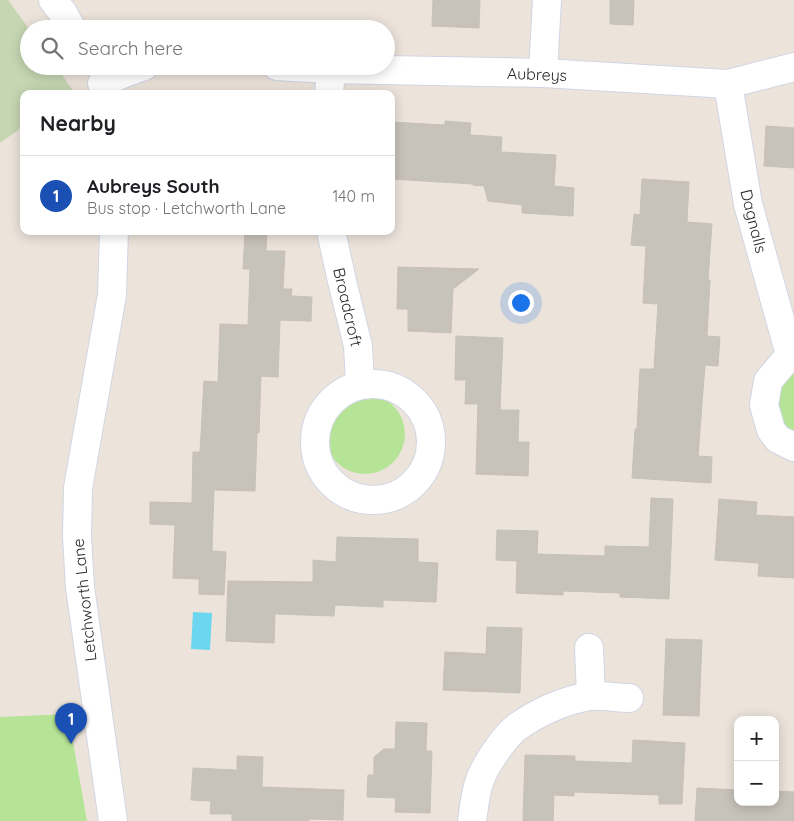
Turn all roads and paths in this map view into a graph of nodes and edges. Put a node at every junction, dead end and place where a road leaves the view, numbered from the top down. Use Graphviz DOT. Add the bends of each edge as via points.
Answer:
graph roads {
  1 [pos="53,0"];
  2 [pos="547,0"];
  3 [pos="67,20"];
  4 [pos="794,67"];
  5 [pos="543,73"];
  6 [pos="118,75"];
  7 [pos="309,75"];
  8 [pos="100,81"];
  9 [pos="330,81"];
  10 [pos="728,84"];
  11 [pos="114,235"];
  12 [pos="332,235"];
  13 [pos="792,354"];
  14 [pos="360,384"];
  15 [pos="794,447"];
  16 [pos="589,648"];
  17 [pos="591,696"];
  18 [pos="629,698"];
  19 [pos="113,821"];
  20 [pos="472,821"];
  1 -- 3 [label="street"];
  2 -- 5 [label="street"];
  4 -- 10 [label="street, Aubreys"];
  5 -- 9 [label="street, Aubreys"];
  5 -- 10 [label="street, Aubreys"];
  6 -- 8 [label="street"];
  7 -- 9 [label="street, Aubreys"];
  10 -- 13 [label="street, Dagnalls" via="748,204"];
  11 -- 19 [label="street, Letchworth Lane" via="112,295 78,488 77,536 80,587"];
  12 -- 14 [label="street, Broadcroft" via="358,346"];
  13 -- 15 [label="street, Dagnalls" via="768,381 764,405 771,430 778,439"];
  14 -- 14 [label="street" via="381,383 396,387 420,405 432,431 430,459 417,481 400,495 377,501 351,496 335,486 322,471 315,449 317,424 327,406 336,396"];
  16 -- 17 [label="street"];
  17 -- 18 [label="street"];
  17 -- 20 [label="street" via="564,702 516,728 488,763 480,780"];
}
